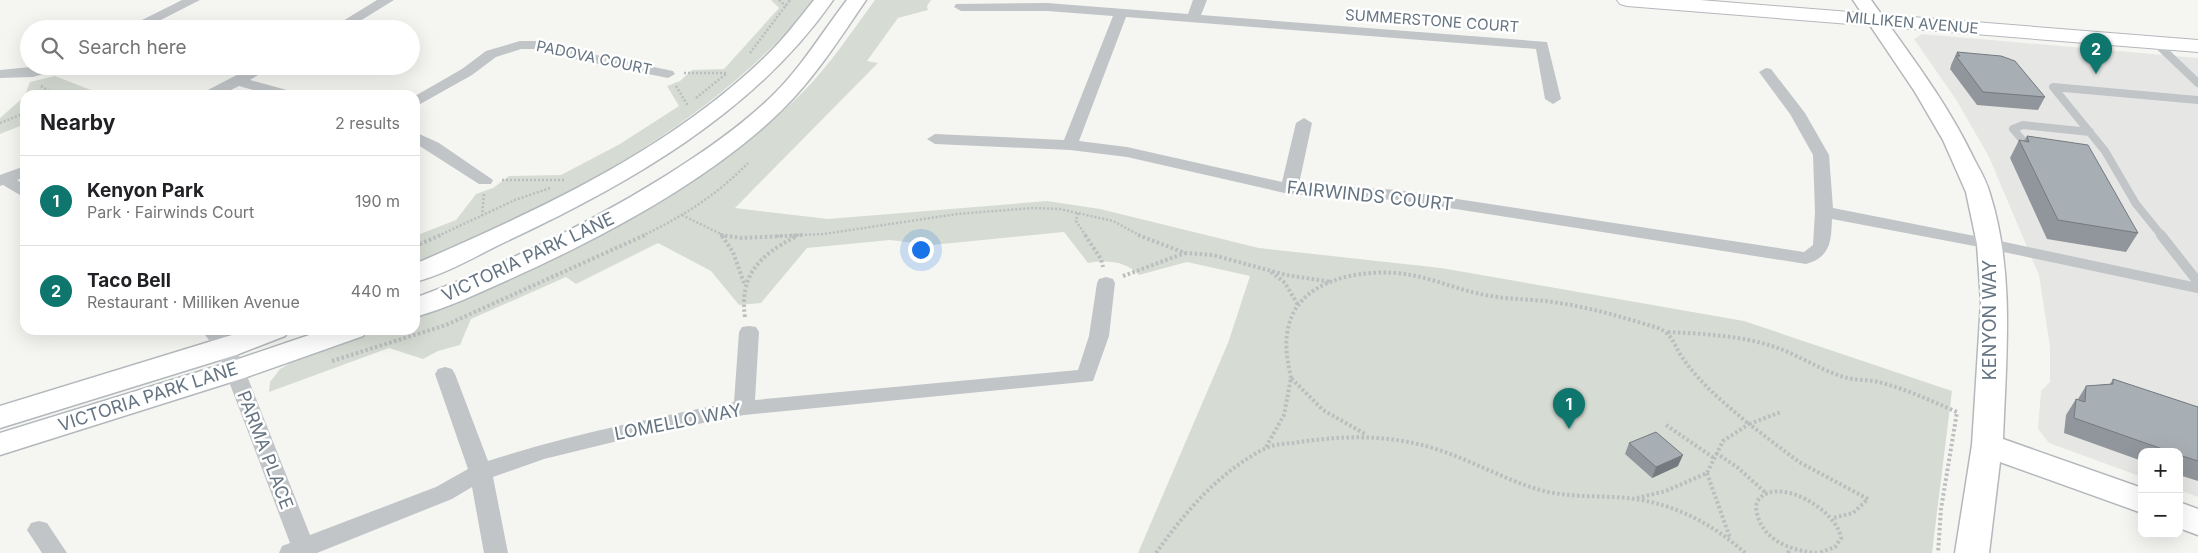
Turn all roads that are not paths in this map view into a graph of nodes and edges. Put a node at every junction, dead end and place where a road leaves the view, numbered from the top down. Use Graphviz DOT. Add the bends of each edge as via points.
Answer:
graph roads {
  1 [pos="192,0"];
  2 [pos="387,0"];
  3 [pos="824,0"];
  4 [pos="857,0"];
  5 [pos="1200,0"];
  6 [pos="1627,0"];
  7 [pos="1834,0"];
  8 [pos="961,7"];
  9 [pos="1867,7"];
  10 [pos="1121,13"];
  11 [pos="1193,19"];
  12 [pos="150,20"];
  13 [pos="353,20"];
  14 [pos="2198,29"];
  15 [pos="2156,43"];
  16 [pos="2198,46"];
  17 [pos="1766,72"];
  18 [pos="0,74"];
  19 [pos="20,74"];
  20 [pos="668,74"];
  21 [pos="249,75"];
  22 [pos="238,81"];
  23 [pos="2198,83"];
  24 [pos="219,90"];
  25 [pos="271,90"];
  26 [pos="420,99"];
  27 [pos="1553,99"];
  28 [pos="2198,100"];
  29 [pos="1304,123"];
  30 [pos="2090,132"];
  31 [pos="420,139"];
  32 [pos="935,139"];
  33 [pos="1070,145"];
  34 [pos="2043,149"];
  35 [pos="2098,154"];
  36 [pos="2107,154"];
  37 [pos="20,173"];
  38 [pos="3,180"];
  39 [pos="485,180"];
  40 [pos="1289,189"];
  41 [pos="20,190"];
  42 [pos="1824,212"];
  43 [pos="1990,244"];
  44 [pos="420,272"];
  45 [pos="2198,282"];
  46 [pos="1106,283"];
  47 [pos="2198,288"];
  48 [pos="420,306"];
  49 [pos="749,332"];
  50 [pos="261,335"];
  51 [pos="318,335"];
  52 [pos="223,349"];
  53 [pos="444,374"];
  54 [pos="1086,376"];
  55 [pos="744,408"];
  56 [pos="0,417"];
  57 [pos="0,444"];
  58 [pos="1987,445"];
  59 [pos="481,472"];
  60 [pos="2138,500"];
  61 [pos="2183,516"];
  62 [pos="2198,522"];
  63 [pos="39,530"];
  64 [pos="296,550"];
  65 [pos="55,553"];
  66 [pos="496,553"];
  67 [pos="1972,553"];
  1 -- 12 [label="street"];
  2 -- 13 [label="street"];
  3 -- 44 [label="street, VICTORIA PARK LANE" via="788,45 704,117 597,185"];
  4 -- 48 [label="street, VICTORIA PARK LANE" via="815,60 783,97 744,133 707,159 614,218 560,246"];
  5 -- 11 [label="street"];
  6 -- 9 [label="main road, MILLIKEN AVENUE"];
  7 -- 9 [label="main road, MILLIKEN AVENUE"];
  8 -- 10 [label="street, SUMMERSTONE COURT" via="1047,7"];
  9 -- 14 [label="main road, MILLIKEN AVENUE"];
  9 -- 15 [label="main road, MILLIKEN AVENUE"];
  9 -- 43 [label="street, KENYON WAY" via="1926,92 1954,140 1978,192"];
  10 -- 11 [label="street, SUMMERSTONE COURT"];
  10 -- 33 [label="street"];
  11 -- 27 [label="street, SUMMERSTONE COURT" via="1542,45"];
  15 -- 16 [label="main road, MILLIKEN AVENUE"];
  15 -- 23 [label="lane"];
  17 -- 42 [label="street" via="1797,113 1821,155"];
  18 -- 19 [label="street"];
  20 -- 26 [label="street, PADOVA COURT" via="574,55 544,45 520,45 491,54"];
  21 -- 22 [label="street"];
  22 -- 24 [label="street"];
  22 -- 25 [label="street"];
  28 -- 30 [label="lane" via="2053,87"];
  29 -- 40 [label="street"];
  30 -- 34 [label="lane" via="2023,125 2013,129 2026,144"];
  30 -- 36 [label="lane"];
  31 -- 39 [label="street"];
  32 -- 33 [label="street, FAIRWINDS COURT"];
  33 -- 40 [label="street, FAIRWINDS COURT" via="1127,152"];
  35 -- 36 [label="lane"];
  36 -- 45 [label="lane" via="2136,204"];
  37 -- 38 [label="street"];
  38 -- 41 [label="street"];
  40 -- 42 [label="street, FAIRWINDS COURT" via="1398,195 1806,258 1822,246"];
  42 -- 43 [label="street"];
  43 -- 47 [label="lane"];
  43 -- 58 [label="street, KENYON WAY" via="1994,302"];
  46 -- 54 [label="street" via="1099,336"];
  49 -- 55 [label="street"];
  50 -- 52 [label="street, VICTORIA PARK LANE"];
  51 -- 52 [label="street, VICTORIA PARK LANE"];
  52 -- 56 [label="street, VICTORIA PARK LANE"];
  52 -- 57 [label="street, VICTORIA PARK LANE"];
  52 -- 64 [label="street, PARMA PLACE"];
  53 -- 59 [label="street"];
  54 -- 55 [label="street, LOMELLO WAY"];
  55 -- 59 [label="street, LOMELLO WAY" via="633,429 541,452"];
  58 -- 60 [label="street"];
  58 -- 67 [label="street, KENYON WAY"];
  59 -- 64 [label="street, LOMELLO WAY" via="444,493"];
  59 -- 66 [label="street"];
  61 -- 62 [label="street"];
  63 -- 65 [label="street"];
}
